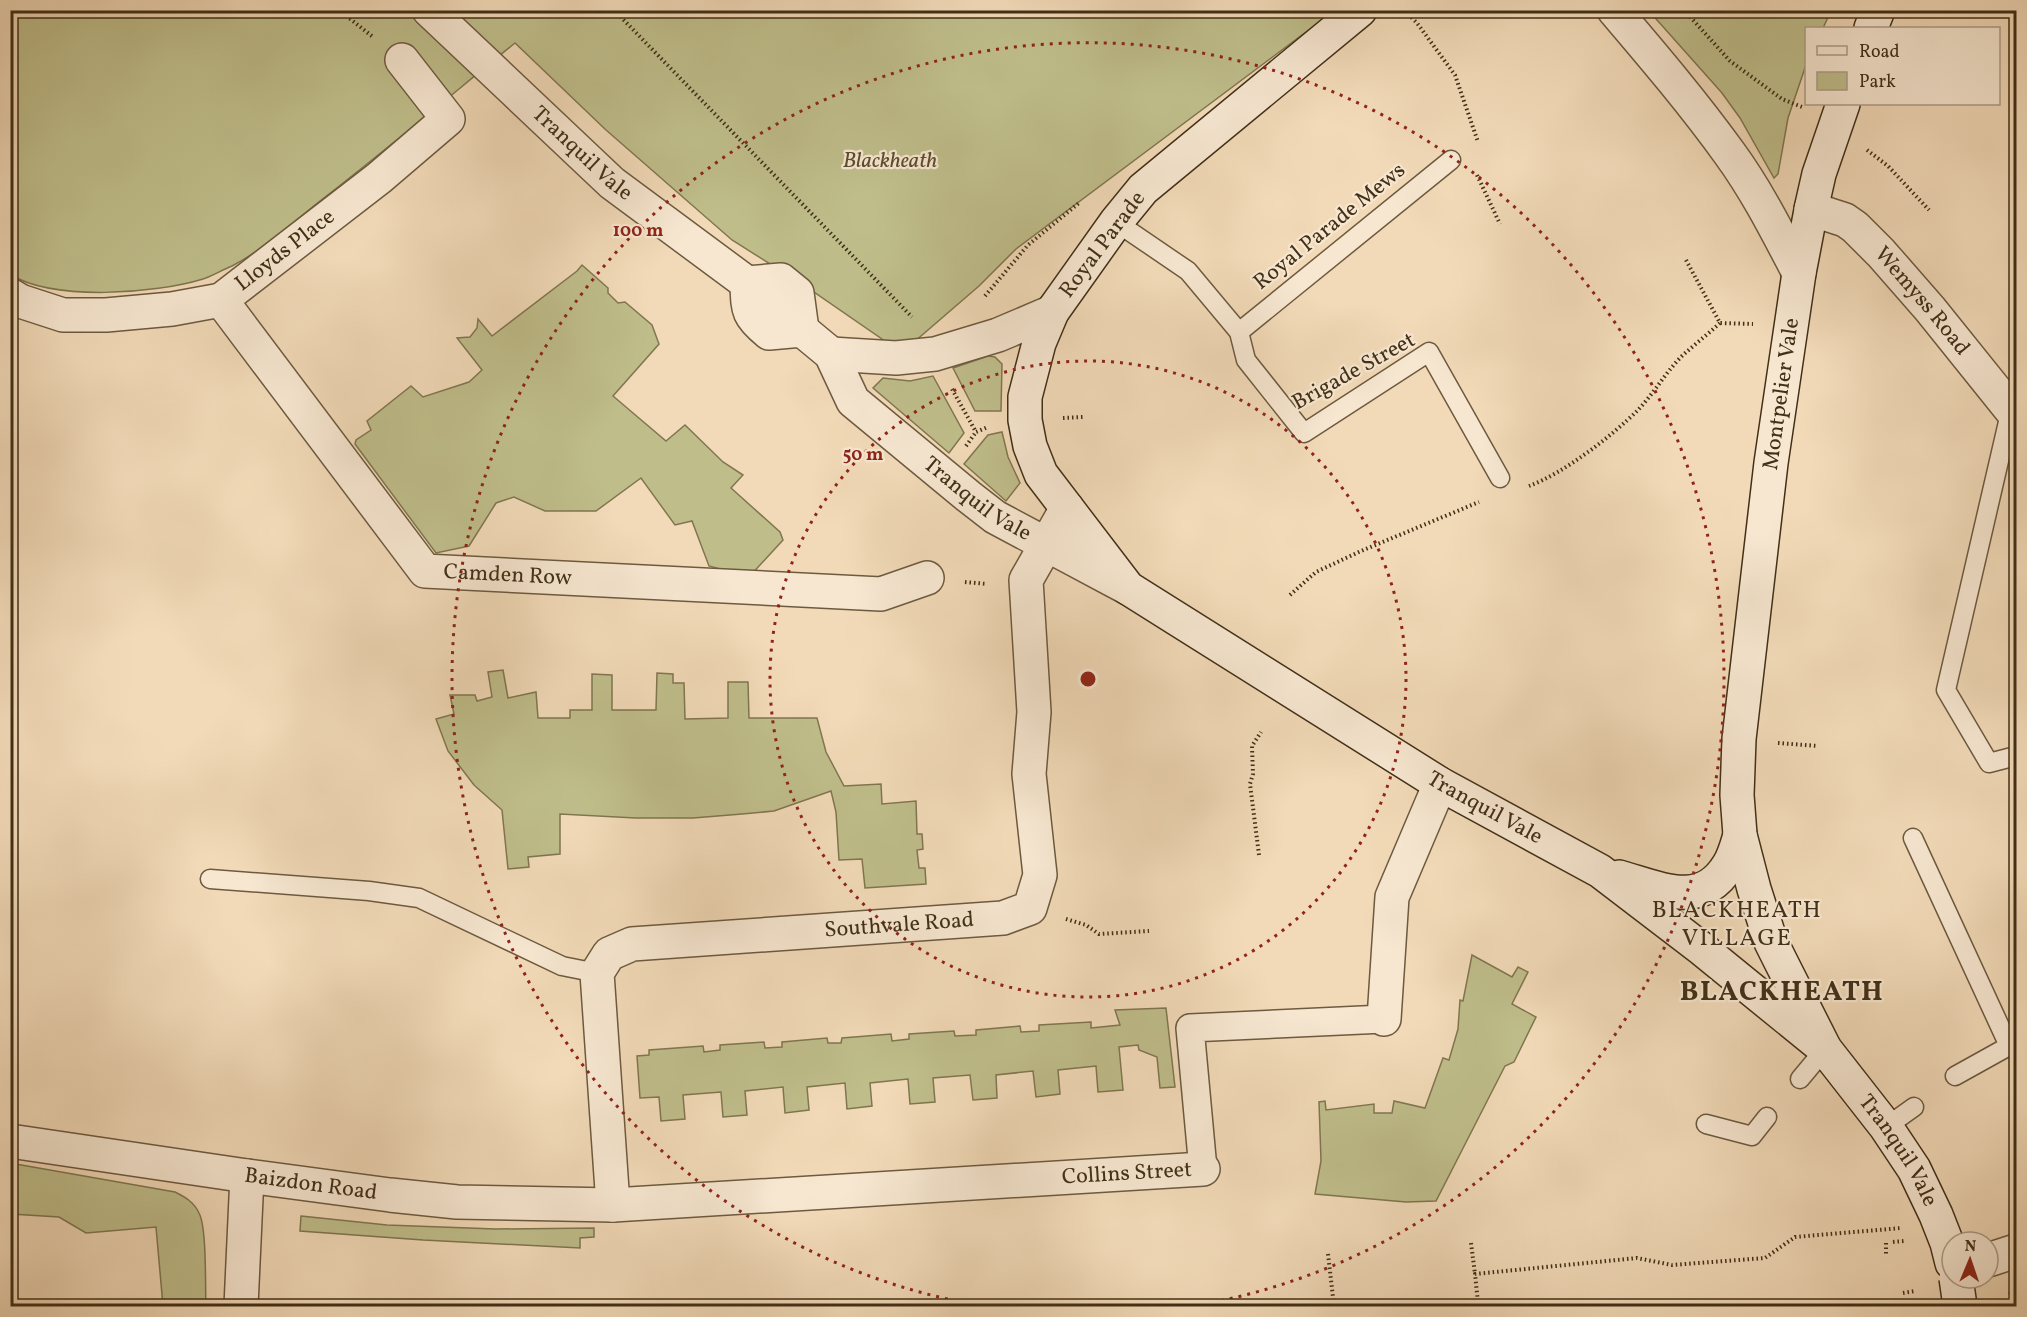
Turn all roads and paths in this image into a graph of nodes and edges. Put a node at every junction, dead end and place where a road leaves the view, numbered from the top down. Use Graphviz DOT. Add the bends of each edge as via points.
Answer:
graph roads {
  1 [pos="429,10"];
  2 [pos="614,10"];
  3 [pos="1360,10"];
  4 [pos="1614,10"];
  5 [pos="1684,10"];
  6 [pos="1878,10"];
  7 [pos="1405,11"];
  8 [pos="1870,27"];
  9 [pos="402,60"];
  10 [pos="1843,105"];
  11 [pos="1806,109"];
  12 [pos="1472,145"];
  13 [pos="1870,152"];
  14 [pos="1451,160"];
  15 [pos="1475,170"];
  16 [pos="1811,208"];
  17 [pos="1929,210"];
  18 [pos="1116,222"];
  19 [pos="1500,224"];
  20 [pos="1686,260"];
  21 [pos="1799,273"];
  22 [pos="747,283"];
  23 [pos="15,298"];
  24 [pos="221,300"];
  25 [pos="1052,312"];
  26 [pos="919,324"];
  27 [pos="1753,324"];
  28 [pos="802,330"];
  29 [pos="1239,332"];
  30 [pos="831,354"];
  31 [pos="949,382"];
  32 [pos="2014,413"];
  33 [pos="993,425"];
  34 [pos="1500,477"];
  35 [pos="1067,508"];
  36 [pos="1047,544"];
  37 [pos="927,578"];
  38 [pos="1128,588"];
  39 [pos="1261,732"];
  40 [pos="1768,742"];
  41 [pos="1818,746"];
  42 [pos="2016,756"];
  43 [pos="1440,784"];
  44 [pos="1740,835"];
  45 [pos="1913,838"];
  46 [pos="1259,855"];
  47 [pos="1600,871"];
  48 [pos="210,879"];
  49 [pos="1030,908"];
  50 [pos="1149,931"];
  51 [pos="1771,942"];
  52 [pos="597,973"];
  53 [pos="1384,1019"];
  54 [pos="1826,1049"];
  55 [pos="1955,1076"];
  56 [pos="1800,1079"];
  57 [pos="1914,1107"];
  58 [pos="1767,1117"];
  59 [pos="1706,1124"];
  60 [pos="1887,1126"];
  61 [pos="10,1141"];
  62 [pos="1203,1169"];
  63 [pos="247,1176"];
  64 [pos="613,1205"];
  65 [pos="1902,1228"];
  66 [pos="1942,1230"];
  67 [pos="1905,1240"];
  68 [pos="1893,1242"];
  69 [pos="1471,1243"];
  70 [pos="1886,1243"];
  71 [pos="2016,1251"];
  72 [pos="1328,1254"];
  73 [pos="1886,1255"];
  74 [pos="2000,1256"];
  75 [pos="1475,1274"];
  76 [pos="1958,1290"];
  77 [pos="1915,1291"];
  78 [pos="1903,1293"];
  79 [pos="241,1306"];
  80 [pos="1334,1306"];
  81 [pos="1444,1306"];
  82 [pos="1960,1306"];
  1 -- 22 [label="street, Tranquil Vale" via="612,183"];
  2 -- 26 [label="path"];
  3 -- 18 [label="street, Royal Parade" via="1143,189"];
  4 -- 21 [label="street" via="1731,155"];
  5 -- 11 [label="path" via="1730,61 1782,99"];
  6 -- 8 [label="street"];
  7 -- 12 [label="path" via="1455,75 1478,142"];
  9 -- 24 [label="street, Lloyds Place" via="448,119 379,178"];
  10 -- 16 [label="street, Montpelier Vale"];
  13 -- 17 [label="path"];
  14 -- 29 [label="lane, Royal Parade Mews"];
  15 -- 19 [label="path"];
  16 -- 21 [label="street, Montpelier Vale"];
  16 -- 32 [label="street, Wemyss Road" via="1855,227 1930,309"];
  18 -- 25 [label="street, Royal Parade"];
  18 -- 29 [label="lane, Brigade Street" via="1188,271"];
  20 -- 27 [label="path" via="1720,323"];
  21 -- 44 [label="street, Montpelier Vale" via="1743,692 1737,795"];
  22 -- 28 [label="street" via="752,319 769,333"];
  22 -- 28 [label="street" via="780,279 797,293"];
  23 -- 24 [label="street, Lloyds Place" via="63,315 172,309"];
  24 -- 37 [label="street, Camden Row" via="425,571 882,594"];
  25 -- 30 [label="street, Royal Parade" via="998,335 935,354 896,358"];
  25 -- 35 [label="street, Tranquil Vale" via="1029,375 1025,420 1041,474"];
  28 -- 30 [label="street, Tranquil Vale"];
  29 -- 34 [label="lane, Brigade Street" via="1246,360 1304,433 1429,352"];
  30 -- 36 [label="street, Tranquil Vale" via="853,401 995,517"];
  31 -- 33 [label="path" via="976,432"];
  32 -- 42 [label="lane" via="1946,690 1989,763"];
  35 -- 36 [label="street"];
  35 -- 38 [label="street, Tranquil Vale"];
  36 -- 38 [label="street, Tranquil Vale"];
  36 -- 49 [label="street" via="1026,580 1034,712 1029,774 1040,875"];
  38 -- 43 [label="street, Tranquil Vale"];
  39 -- 46 [label="path" via="1252,746 1250,784"];
  40 -- 41 [label="path"];
  43 -- 47 [label="street, Tranquil Vale"];
  43 -- 53 [label="street, Collins Street" via="1392,897"];
  44 -- 47 [label="street, Montpelier Vale" via="1719,878 1706,889 1688,894"];
  44 -- 51 [label="street, Montpelier Vale"];
  45 -- 55 [label="lane" via="2009,1046"];
  47 -- 54 [label="street, Tranquil Vale"];
  48 -- 52 [label="lane" via="420,898 562,966"];
  49 -- 50 [label="path" via="1086,925 1099,934"];
  49 -- 52 [label="street, Southvale Road" via="1003,918 632,944 609,954"];
  51 -- 54 [label="street, Tranquil Vale"];
  52 -- 64 [label="street"];
  53 -- 62 [label="street, Collins Street" via="1190,1028"];
  54 -- 56 [label="lane"];
  54 -- 60 [label="street, Tranquil Vale"];
  57 -- 60 [label="lane"];
  58 -- 59 [label="lane" via="1752,1136"];
  60 -- 66 [label="street, Tranquil Vale" via="1927,1193"];
  61 -- 63 [label="street, Baizdon Road"];
  62 -- 64 [label="street, Collins Street"];
  63 -- 64 [label="street, Baizdon Road" via="457,1202"];
  63 -- 79 [label="street"];
  65 -- 75 [label="path" via="1796,1237 1765,1258 1672,1265 1637,1258"];
  67 -- 68 [label="path"];
  69 -- 75 [label="path"];
  70 -- 73 [label="path"];
  71 -- 74 [label="street"];
  72 -- 80 [label="path"];
  75 -- 81 [label="path" via="1478,1303"];
  76 -- 82 [label="street, bridge"];
  77 -- 78 [label="path"];
}
